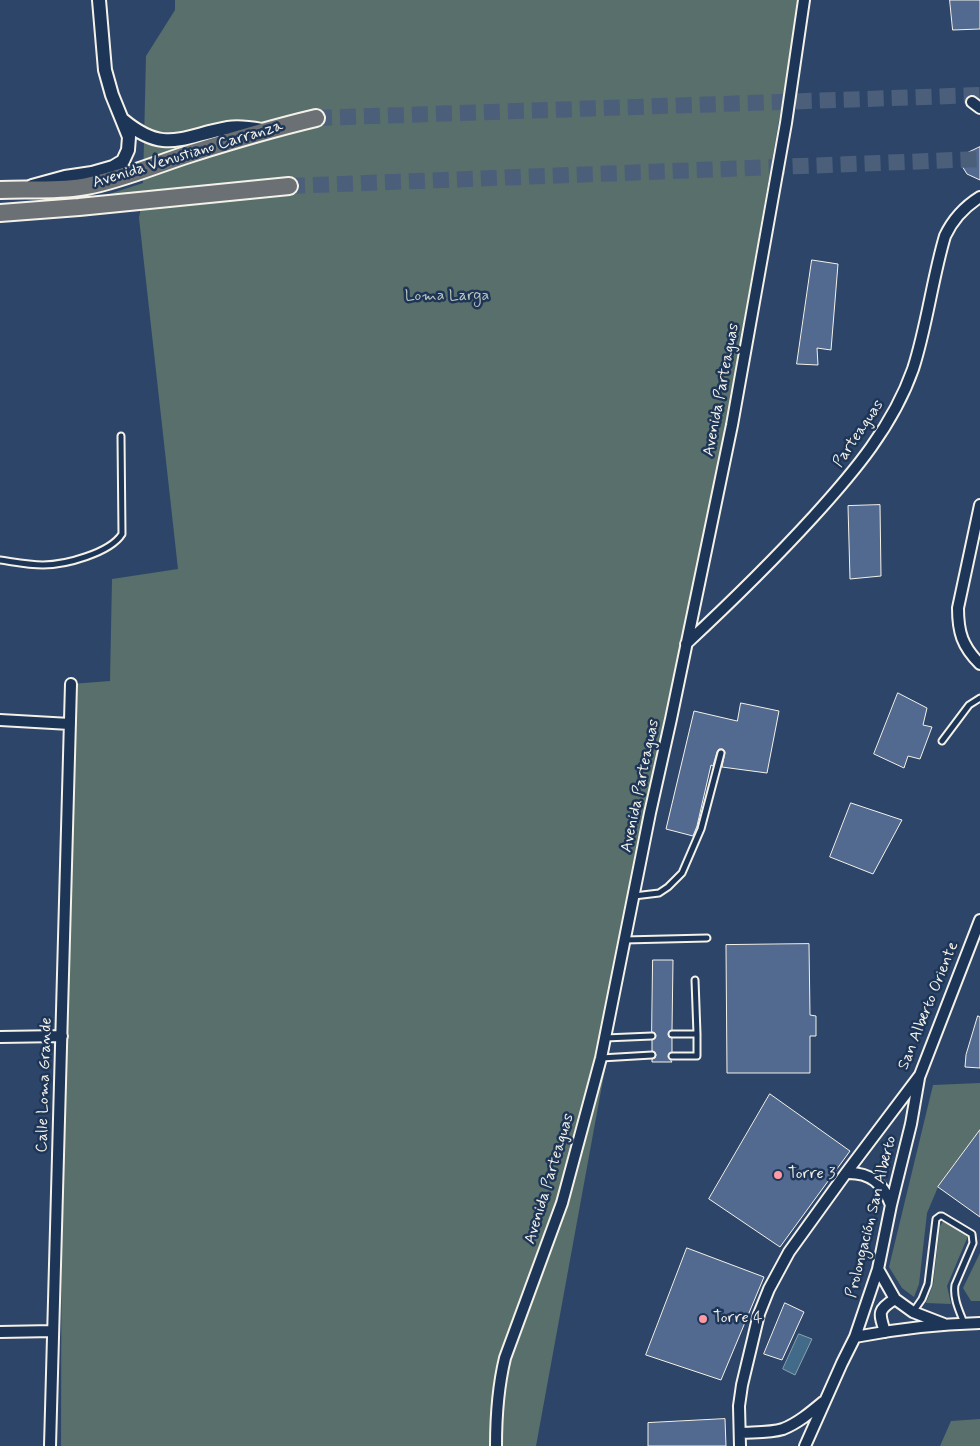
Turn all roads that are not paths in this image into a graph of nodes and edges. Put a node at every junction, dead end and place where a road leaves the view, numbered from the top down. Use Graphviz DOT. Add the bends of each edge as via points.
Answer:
graph roads {
  1 [pos="98,0"];
  2 [pos="804,0"];
  3 [pos="316,118"];
  4 [pos="123,120"];
  5 [pos="265,131"];
  6 [pos="0,184"];
  7 [pos="289,186"];
  8 [pos="23,188"];
  9 [pos="0,190"];
  10 [pos="980,197"];
  11 [pos="22,211"];
  12 [pos="0,213"];
  13 [pos="0,218"];
  14 [pos="121,436"];
  15 [pos="980,505"];
  16 [pos="978,519"];
  17 [pos="0,560"];
  18 [pos="686,644"];
  19 [pos="980,664"];
  20 [pos="71,684"];
  21 [pos="980,698"];
  22 [pos="0,720"];
  23 [pos="70,724"];
  24 [pos="942,740"];
  25 [pos="721,753"];
  26 [pos="634,896"];
  27 [pos="980,920"];
  28 [pos="707,938"];
  29 [pos="624,940"];
  30 [pos="694,980"];
  31 [pos="672,1034"];
  32 [pos="697,1034"];
  33 [pos="62,1036"];
  34 [pos="652,1036"];
  35 [pos="0,1037"];
  36 [pos="604,1038"];
  37 [pos="652,1055"];
  38 [pos="672,1056"];
  39 [pos="601,1058"];
  40 [pos="920,1075"];
  41 [pos="846,1173"];
  42 [pos="891,1205"];
  43 [pos="878,1269"];
  44 [pos="895,1299"];
  45 [pos="914,1312"];
  46 [pos="964,1323"];
  47 [pos="980,1323"];
  48 [pos="945,1324"];
  49 [pos="53,1331"];
  50 [pos="0,1332"];
  51 [pos="884,1332"];
  52 [pos="855,1337"];
  53 [pos="825,1401"];
  54 [pos="740,1433"];
  55 [pos="50,1446"];
  56 [pos="496,1446"];
  57 [pos="740,1446"];
  58 [pos="805,1446"];
  1 -- 4 [label="street" via="105,70"];
  2 -- 18 [label="street, Avenida Parteaguas" via="786,123 732,425"];
  3 -- 5 [label="main road, Avenida Venustiano Carranza"];
  4 -- 5 [label="street" via="154,140 180,140 230,128"];
  4 -- 8 [label="street" via="130,145 119,164"];
  5 -- 8 [label="main road, Avenida Venustiano Carranza" via="102,183 55,189"];
  6 -- 8 [label="main road"];
  7 -- 11 [label="main road, Avenida Venustiano Carranza"];
  8 -- 9 [label="main road, Avenida Venustiano Carranza"];
  10 -- 18 [label="street, Parteaguas" via="966,206 944,236 913,369 896,408 876,440 852,474 749,585"];
  11 -- 12 [label="main road, Avenida Venustiano Carranza"];
  11 -- 13 [label="main road"];
  14 -- 17 [label="lane" via="122,534 117,542 62,563 45,565"];
  15 -- 16 [label="street"];
  16 -- 19 [label="street" via="958,608 958,622 966,648"];
  18 -- 26 [label="street, Avenida Parteaguas"];
  20 -- 23 [label="street, Calle Loma Grande"];
  21 -- 24 [label="lane" via="969,705"];
  22 -- 23 [label="street"];
  23 -- 33 [label="street, Calle Loma Grande"];
  25 -- 26 [label="lane" via="700,828 682,873 659,893"];
  26 -- 29 [label="street, Avenida Parteaguas"];
  27 -- 40 [label="street, San Alberto Oriente"];
  28 -- 29 [label="lane"];
  29 -- 36 [label="street, Avenida Parteaguas"];
  30 -- 32 [label="lane"];
  31 -- 32 [label="lane"];
  32 -- 38 [label="lane" via="697,1056"];
  33 -- 35 [label="street"];
  33 -- 49 [label="street, Calle Loma Grande"];
  34 -- 36 [label="lane"];
  36 -- 39 [label="street, Avenida Parteaguas"];
  37 -- 39 [label="lane"];
  39 -- 56 [label="street, Avenida Parteaguas" via="562,1203 505,1358 497,1407"];
  40 -- 41 [label="street, San Alberto Oriente"];
  40 -- 42 [label="street, Prolongación San Alberto"];
  41 -- 42 [label="street" via="858,1172 878,1182"];
  41 -- 54 [label="street, San Alberto Oriente" via="789,1252 769,1289 759,1314 742,1385"];
  42 -- 43 [label="street, Prolongación San Alberto"];
  43 -- 44 [label="street"];
  43 -- 52 [label="street, Prolongación San Alberto"];
  44 -- 45 [label="street"];
  44 -- 51 [label="street" via="880,1311"];
  45 -- 46 [label="lane" via="928,1284 936,1219 942,1216 974,1237 954,1290"];
  45 -- 48 [label="street"];
  46 -- 47 [label="street"];
  46 -- 48 [label="street"];
  48 -- 51 [label="street"];
  49 -- 50 [label="street"];
  49 -- 55 [label="street, Calle Loma Grande"];
  51 -- 52 [label="street"];
  52 -- 53 [label="street, Prolongación San Alberto"];
  53 -- 54 [label="street" via="783,1428"];
  53 -- 58 [label="street, Prolongación San Alberto"];
  54 -- 57 [label="street, San Alberto Oriente"];
}
